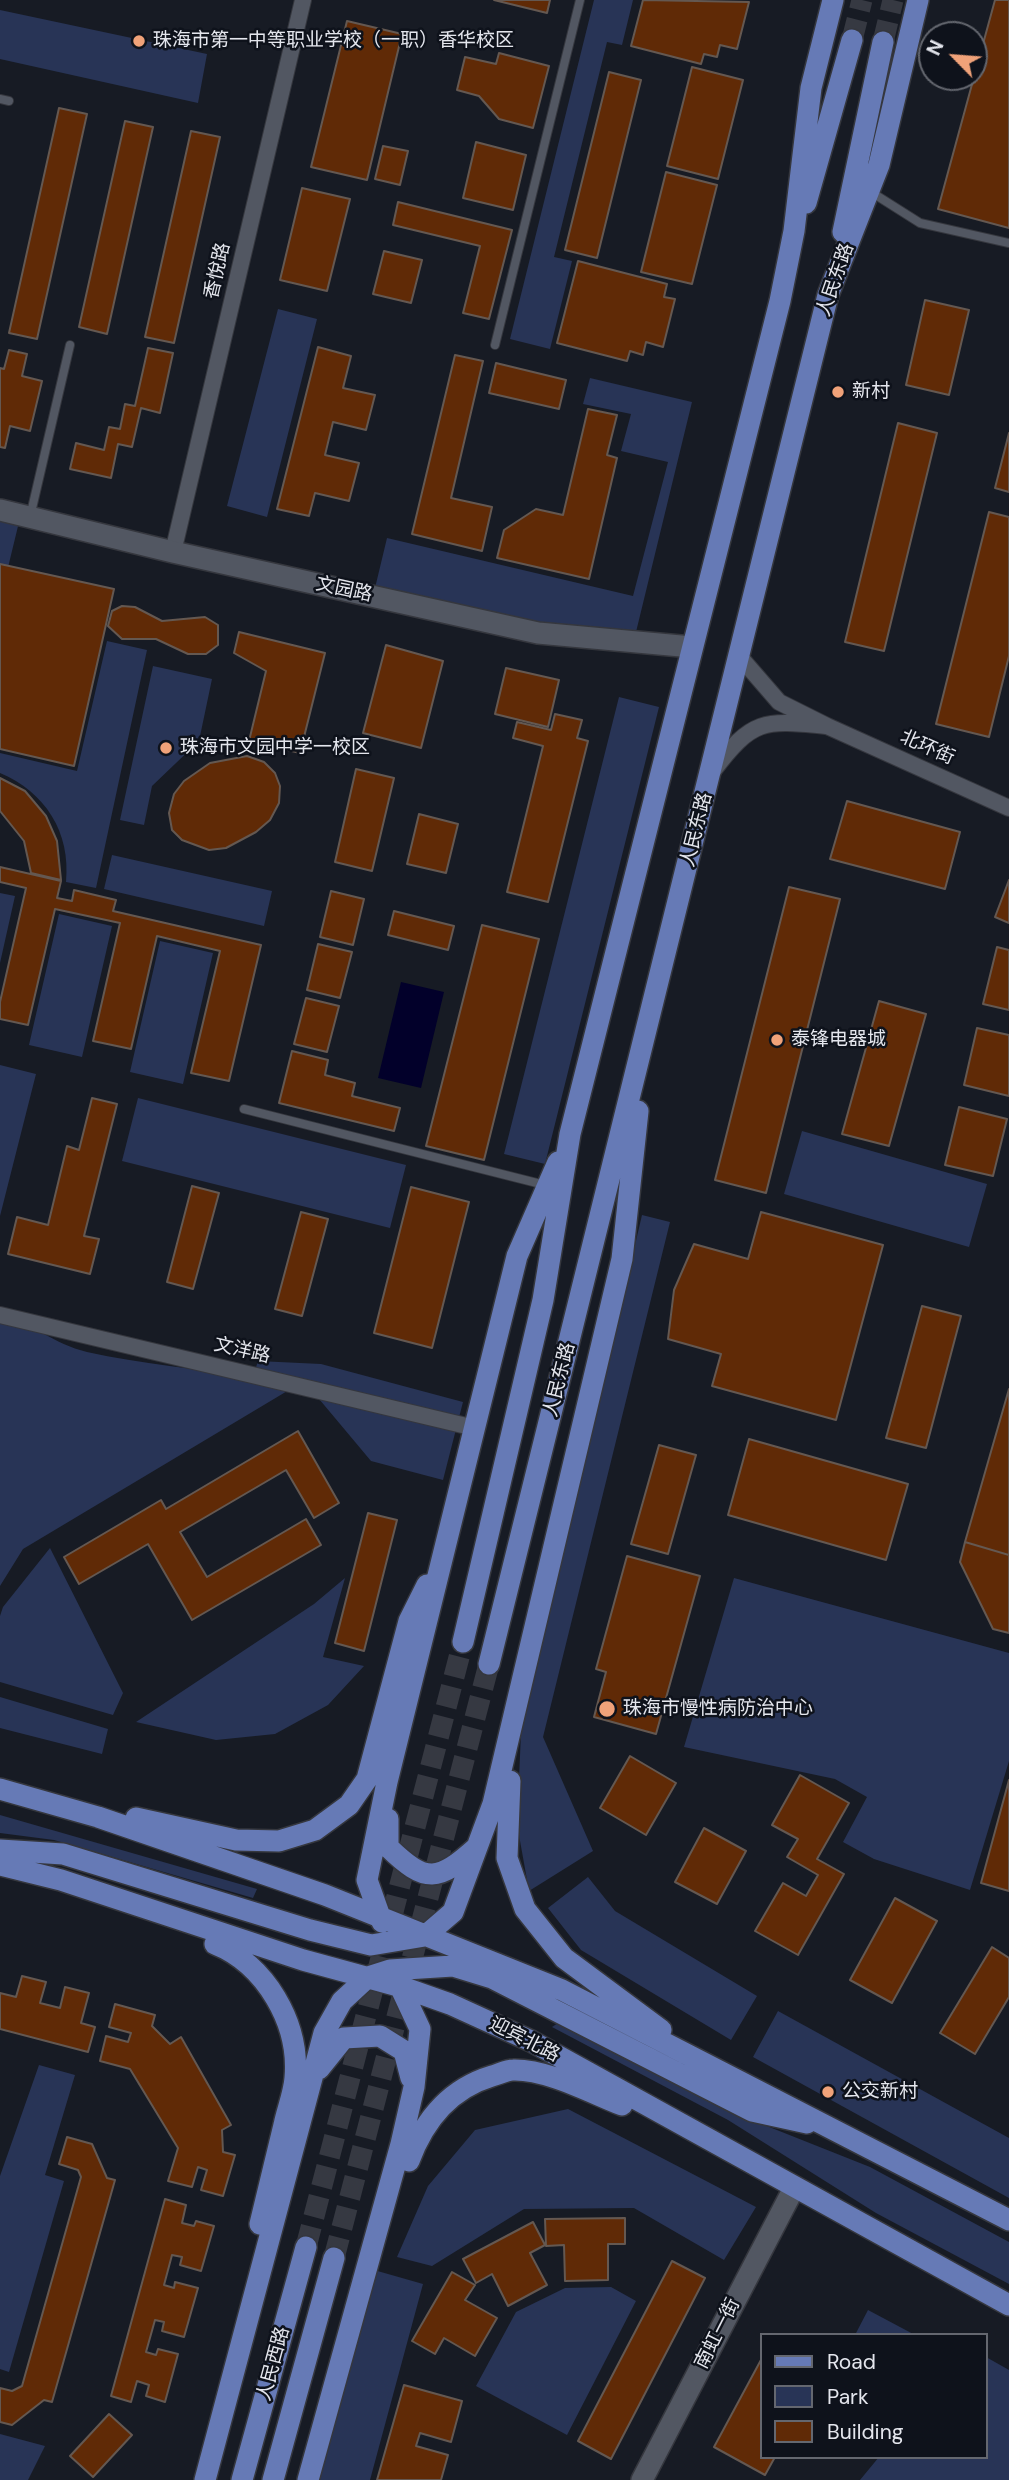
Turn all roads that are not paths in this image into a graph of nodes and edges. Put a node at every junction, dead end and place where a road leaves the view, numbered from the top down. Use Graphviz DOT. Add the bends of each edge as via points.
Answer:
graph roads {
  1 [pos="303,0"];
  2 [pos="580,0"];
  3 [pos="834,0"];
  4 [pos="918,0"];
  5 [pos="852,40"];
  6 [pos="883,42"];
  7 [pos="871,192"];
  8 [pos="1009,243"];
  9 [pos="788,264"];
  10 [pos="828,295"];
  11 [pos="70,345"];
  12 [pos="495,345"];
  13 [pos="0,510"];
  14 [pos="30,517"];
  15 [pos="173,552"];
  16 [pos="692,647"];
  17 [pos="740,657"];
  18 [pos="827,726"];
  19 [pos="712,773"];
  20 [pos="1009,808"];
  21 [pos="645,1039"];
  22 [pos="244,1109"];
  23 [pos="570,1134"];
  24 [pos="548,1185"];
  25 [pos="0,1315"];
  26 [pos="475,1429"];
  27 [pos="446,1548"];
  28 [pos="463,1642"];
  29 [pos="489,1664"];
  30 [pos="520,1690"];
  31 [pos="387,1782"];
  32 [pos="0,1788"];
  33 [pos="480,1844"];
  34 [pos="0,1850"];
  35 [pos="0,1865"];
  36 [pos="61,1880"];
  37 [pos="326,1895"];
  38 [pos="378,1917"];
  39 [pos="425,1936"];
  40 [pos="398,1942"];
  41 [pos="371,1945"];
  42 [pos="416,1967"];
  43 [pos="368,1977"];
  44 [pos="396,1978"];
  45 [pos="450,2004"];
  46 [pos="683,2050"];
  47 [pos="315,2073"];
  48 [pos="414,2087"];
  49 [pos="833,2128"];
  50 [pos="698,2135"];
  51 [pos="794,2189"];
  52 [pos="1009,2220"];
  53 [pos="306,2247"];
  54 [pos="334,2258"];
  55 [pos="366,2271"];
  56 [pos="1009,2305"];
  57 [pos="233,2375"];
  58 [pos="205,2480"];
  59 [pos="242,2480"];
  60 [pos="273,2480"];
  61 [pos="308,2480"];
  62 [pos="642,2480"];
  1 -- 15 [label="street, 香悅路"];
  2 -- 12 [label="lane"];
  3 -- 9 [label="main road, 人民东路" via="811,88"];
  4 -- 7 [label="main road, 人民东路"];
  5 -- 9 [label="main road"];
  6 -- 10 [label="main road"];
  7 -- 8 [label="lane" via="920,223"];
  7 -- 10 [label="main road, 人民东路"];
  9 -- 16 [label="main road, 人民东路"];
  10 -- 17 [label="main road, 人民东路"];
  11 -- 14 [label="lane"];
  13 -- 14 [label="street, 文园路"];
  14 -- 15 [label="street, 文园路"];
  15 -- 16 [label="street, 文园路" via="538,633"];
  16 -- 23 [label="main road, 人民东路"];
  17 -- 18 [label="street, 北环街" via="779,702"];
  17 -- 19 [label="main road, 人民东路"];
  18 -- 19 [label="street, 北环街" via="765,724 743,735"];
  18 -- 20 [label="street, 北环街"];
  19 -- 21 [label="main road, 人民东路"];
  21 -- 29 [label="main road, 人民东路"];
  21 -- 30 [label="main road" via="622,1259"];
  22 -- 24 [label="lane"];
  23 -- 24 [label="main road"];
  23 -- 28 [label="main road, 人民东路" via="543,1300"];
  24 -- 26 [label="main road" via="517,1256"];
  25 -- 26 [label="street, 文洋路"];
  26 -- 27 [label="main road"];
  27 -- 31 [label="main road"];
  27 -- 32 [label="main road" via="409,1621 367,1779 349,1805 315,1830 279,1841 236,1840"];
  30 -- 33 [label="main road"];
  30 -- 46 [label="main road" via="506,1858 526,1909 564,1958 641,2013"];
  31 -- 33 [label="main road" via="388,1847 411,1870 429,1875 454,1868"];
  31 -- 38 [label="main road" via="367,1880"];
  32 -- 37 [label="main road"];
  33 -- 39 [label="main road" via="453,1912"];
  34 -- 41 [label="main road" via="63,1854"];
  35 -- 36 [label="main road"];
  36 -- 43 [label="main road"];
  36 -- 57 [label="main road" via="238,1953 270,1988 292,2036 295,2077 256,2241"];
  37 -- 38 [label="main road"];
  37 -- 41 [label="main road"];
  38 -- 39 [label="main road"];
  38 -- 40 [label="main road"];
  39 -- 40 [label="main road"];
  39 -- 46 [label="main road" via="562,1990"];
  40 -- 41 [label="main road"];
  40 -- 42 [label="main road"];
  41 -- 44 [label="main road"];
  42 -- 44 [label="main road"];
  42 -- 45 [label="main road"];
  42 -- 49 [label="main road" via="453,1966 492,1978 752,2111"];
  43 -- 44 [label="main road"];
  43 -- 47 [label="main road" via="342,2001 324,2033"];
  44 -- 45 [label="main road, 迎宾北路"];
  44 -- 48 [label="main road" via="420,2029"];
  45 -- 50 [label="main road, 迎宾北路" via="531,2041"];
  46 -- 49 [label="main road"];
  47 -- 48 [label="main road" via="344,2038 380,2036 404,2051"];
  47 -- 57 [label="main road"];
  48 -- 55 [label="main road"];
  49 -- 52 [label="main road"];
  50 -- 51 [label="main road, 迎宾北路"];
  50 -- 55 [label="main road" via="554,2078 513,2070 474,2081 442,2103 419,2133"];
  51 -- 56 [label="main road, 迎宾北路"];
  51 -- 62 [label="street, 南虹一街"];
  53 -- 59 [label="main road, 人民西路"];
  54 -- 60 [label="main road, 人民西路"];
  55 -- 61 [label="main road"];
  57 -- 58 [label="main road"];
}
